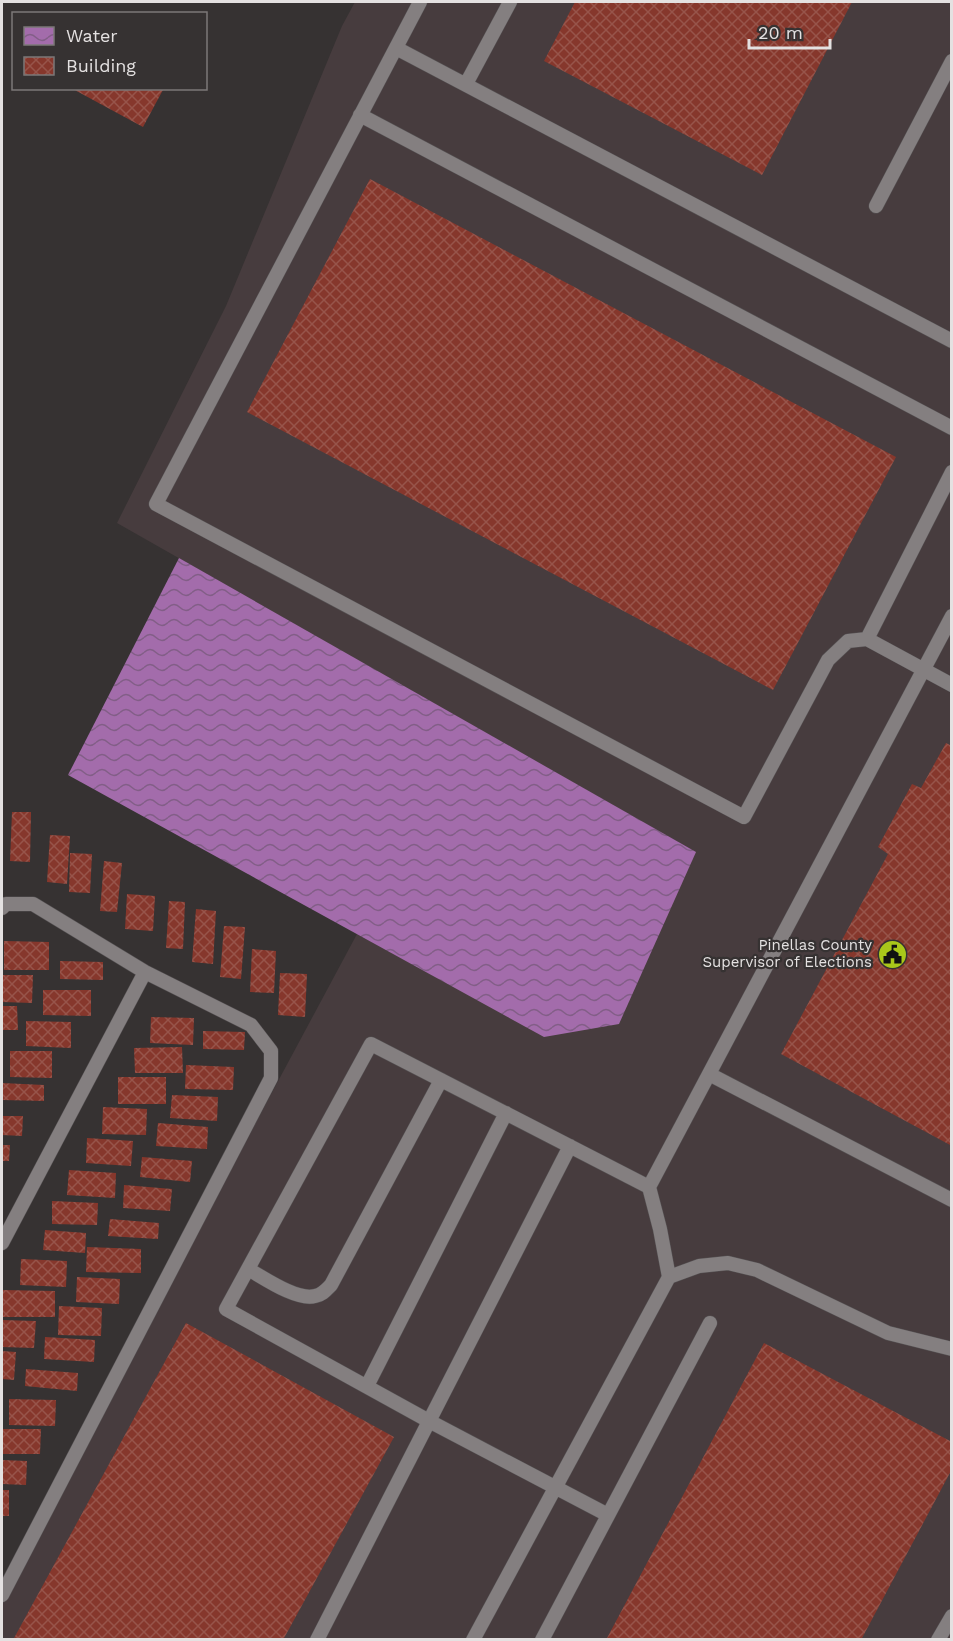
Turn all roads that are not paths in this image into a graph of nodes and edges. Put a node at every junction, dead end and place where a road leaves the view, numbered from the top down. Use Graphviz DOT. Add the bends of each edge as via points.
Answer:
graph roads {
  1 [pos="420,2"];
  2 [pos="510,2"];
  3 [pos="396,48"];
  4 [pos="951,61"];
  5 [pos="466,84"];
  6 [pos="360,115"];
  7 [pos="876,206"];
  8 [pos="951,341"];
  9 [pos="951,428"];
  10 [pos="951,472"];
  11 [pos="951,616"];
  12 [pos="867,639"];
  13 [pos="923,669"];
  14 [pos="951,685"];
  15 [pos="2,908"];
  16 [pos="146,972"];
  17 [pos="709,1074"];
  18 [pos="441,1080"];
  19 [pos="506,1113"];
  20 [pos="570,1146"];
  21 [pos="649,1186"];
  22 [pos="951,1200"];
  23 [pos="2,1243"];
  24 [pos="248,1269"];
  25 [pos="669,1277"];
  26 [pos="710,1323"];
  27 [pos="951,1349"];
  28 [pos="367,1386"];
  29 [pos="429,1421"];
  30 [pos="556,1487"];
  31 [pos="608,1515"];
  32 [pos="2,1595"];
  33 [pos="951,1616"];
  34 [pos="316,1640"];
  35 [pos="473,1640"];
  36 [pos="542,1640"];
  37 [pos="938,1640"];
  1 -- 3 [label="lane"];
  2 -- 5 [label="lane"];
  3 -- 5 [label="lane"];
  3 -- 6 [label="lane"];
  4 -- 7 [label="lane"];
  5 -- 8 [label="lane"];
  6 -- 9 [label="lane"];
  6 -- 12 [label="lane" via="156,504 744,816 828,660 848,641"];
  10 -- 12 [label="lane"];
  11 -- 13 [label="lane"];
  12 -- 13 [label="lane"];
  13 -- 14 [label="lane"];
  13 -- 17 [label="lane"];
  15 -- 16 [label="lane" via="6,904 33,904"];
  16 -- 23 [label="lane"];
  16 -- 32 [label="lane" via="251,1025 271,1051 271,1078"];
  17 -- 21 [label="lane"];
  17 -- 22 [label="lane"];
  18 -- 19 [label="lane"];
  18 -- 24 [label="lane" via="324,1292 306,1297 295,1294"];
  18 -- 24 [label="lane" via="371,1044"];
  19 -- 20 [label="lane"];
  19 -- 28 [label="lane"];
  20 -- 21 [label="lane"];
  20 -- 29 [label="lane"];
  21 -- 25 [label="lane"];
  24 -- 28 [label="lane" via="226,1309"];
  25 -- 27 [label="lane" via="699,1266 728,1263 757,1270 888,1333"];
  25 -- 30 [label="lane"];
  26 -- 31 [label="lane"];
  28 -- 29 [label="lane"];
  29 -- 30 [label="lane"];
  29 -- 34 [label="lane"];
  30 -- 31 [label="lane"];
  30 -- 35 [label="lane"];
  31 -- 36 [label="lane"];
  33 -- 37 [label="lane"];
}
